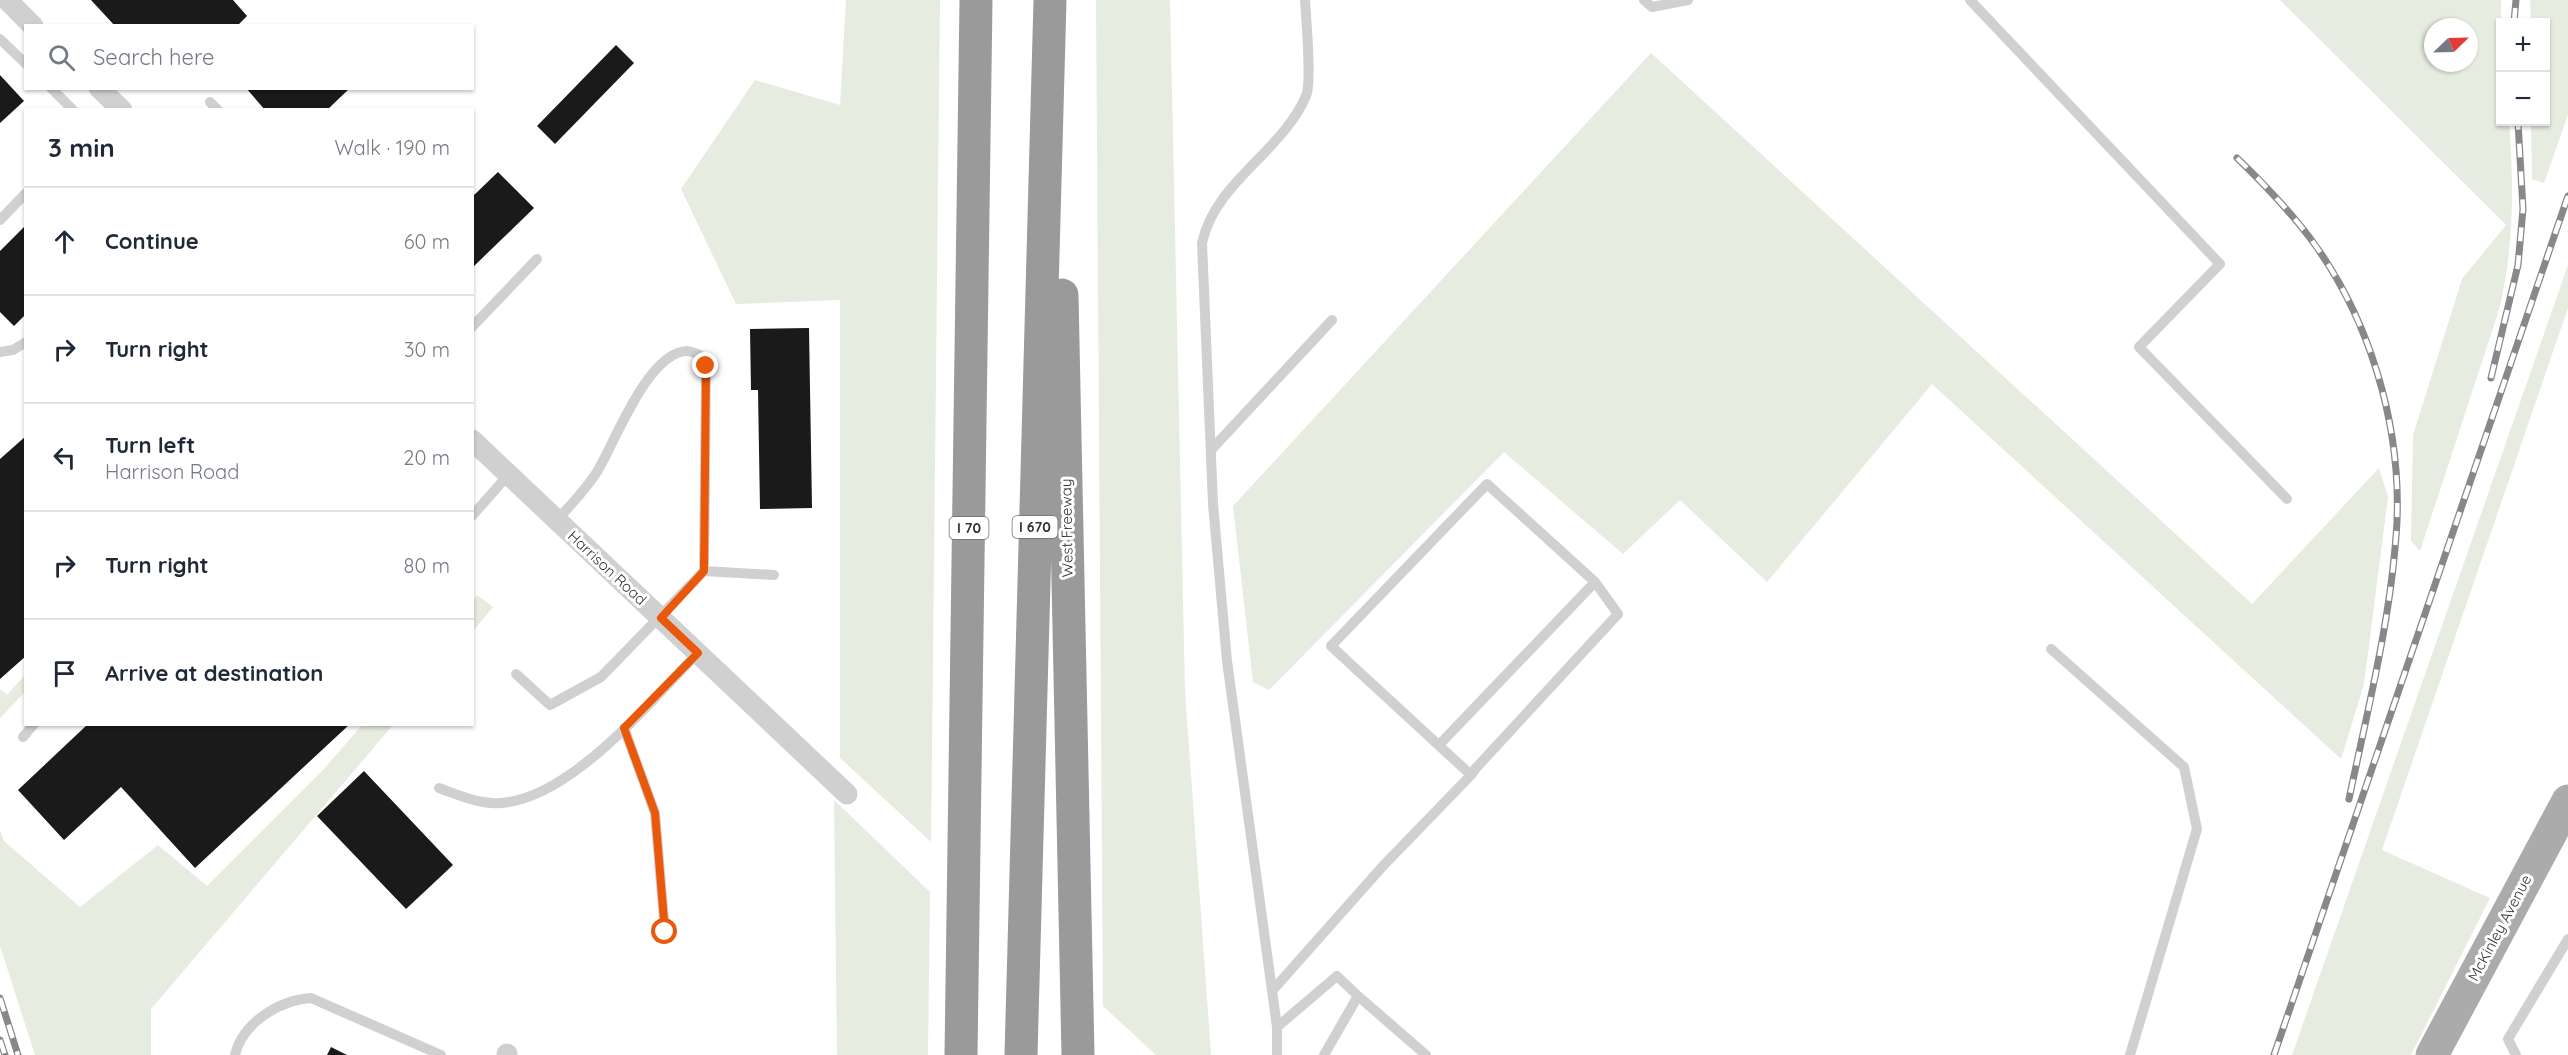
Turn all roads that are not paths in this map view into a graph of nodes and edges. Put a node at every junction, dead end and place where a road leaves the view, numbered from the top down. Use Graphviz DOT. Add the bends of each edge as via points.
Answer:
graph roads {
  1 [pos="7,0"];
  2 [pos="976,0"];
  3 [pos="1050,0"];
  4 [pos="1056,0"];
  5 [pos="1305,0"];
  6 [pos="1644,0"];
  7 [pos="1688,0"];
  8 [pos="1970,0"];
  9 [pos="31,24"];
  10 [pos="0,39"];
  11 [pos="24,62"];
  12 [pos="53,90"];
  13 [pos="71,108"];
  14 [pos="24,196"];
  15 [pos="0,220"];
  16 [pos="537,259"];
  17 [pos="1332,320"];
  18 [pos="474,325"];
  19 [pos="24,343"];
  20 [pos="0,352"];
  21 [pos="474,442"];
  22 [pos="1211,450"];
  23 [pos="509,474"];
  24 [pos="2287,499"];
  25 [pos="474,514"];
  26 [pos="557,520"];
  27 [pos="704,571"];
  28 [pos="774,575"];
  29 [pos="1594,582"];
  30 [pos="661,618"];
  31 [pos="2051,649"];
  32 [pos="698,653"];
  33 [pos="516,674"];
  34 [pos="32,726"];
  35 [pos="624,728"];
  36 [pos="22,737"];
  37 [pos="1439,745"];
  38 [pos="1471,774"];
  39 [pos="439,788"];
  40 [pos="847,794"];
  41 [pos="2568,801"];
  42 [pos="665,932"];
  43 [pos="2568,939"];
  44 [pos="1272,991"];
  45 [pos="1358,996"];
  46 [pos="1277,1027"];
  47 [pos="235,1055"];
  48 [pos="441,1055"];
  49 [pos="961,1055"];
  50 [pos="1022,1055"];
  51 [pos="1078,1055"];
  52 [pos="1277,1055"];
  53 [pos="1324,1055"];
  54 [pos="1426,1055"];
  55 [pos="2130,1055"];
  56 [pos="2432,1055"];
  57 [pos="2516,1055"];
  1 -- 9 [label="street"];
  2 -- 49 [label="highway, I 70"];
  3 -- 50 [label="highway, I 670"];
  4 -- 51 [label="highway, West Freeway"];
  5 -- 22 [label="lane" via="1308,94 1291,120 1225,195 1204,233"];
  6 -- 7 [label="lane" via="1652,7"];
  8 -- 24 [label="lane" via="2220,264 2139,347"];
  10 -- 11 [label="lane"];
  12 -- 13 [label="lane"];
  14 -- 15 [label="lane"];
  16 -- 18 [label="lane"];
  17 -- 22 [label="lane"];
  19 -- 20 [label="lane"];
  21 -- 23 [label="street, Harrison Road"];
  22 -- 44 [label="lane" via="1227,661"];
  23 -- 25 [label="lane"];
  23 -- 26 [label="street, Harrison Road"];
  26 -- 27 [label="lane" via="599,468 631,404 651,377 671,356 687,351 700,355 706,366"];
  26 -- 30 [label="street, Harrison Road"];
  27 -- 28 [label="lane"];
  27 -- 30 [label="lane"];
  29 -- 37 [label="lane"];
  29 -- 37 [label="lane" via="1488,484 1331,646"];
  29 -- 38 [label="lane" via="1618,614"];
  30 -- 32 [label="street, Harrison Road"];
  30 -- 33 [label="lane" via="601,676 550,705"];
  31 -- 55 [label="lane" via="2184,767 2197,829"];
  32 -- 35 [label="lane"];
  32 -- 40 [label="street, Harrison Road"];
  34 -- 36 [label="lane"];
  35 -- 39 [label="lane" via="590,763 523,799 484,803"];
  35 -- 42 [label="lane" via="655,813"];
  37 -- 38 [label="lane"];
  38 -- 44 [label="lane"];
  41 -- 56 [label="main road, McKinley Avenue"];
  43 -- 57 [label="lane" via="2508,1039"];
  44 -- 46 [label="lane"];
  45 -- 46 [label="lane" via="1337,976"];
  45 -- 53 [label="lane"];
  45 -- 54 [label="lane"];
  46 -- 52 [label="lane"];
  47 -- 48 [label="lane" via="253,1025 276,1006 311,998"];
}
